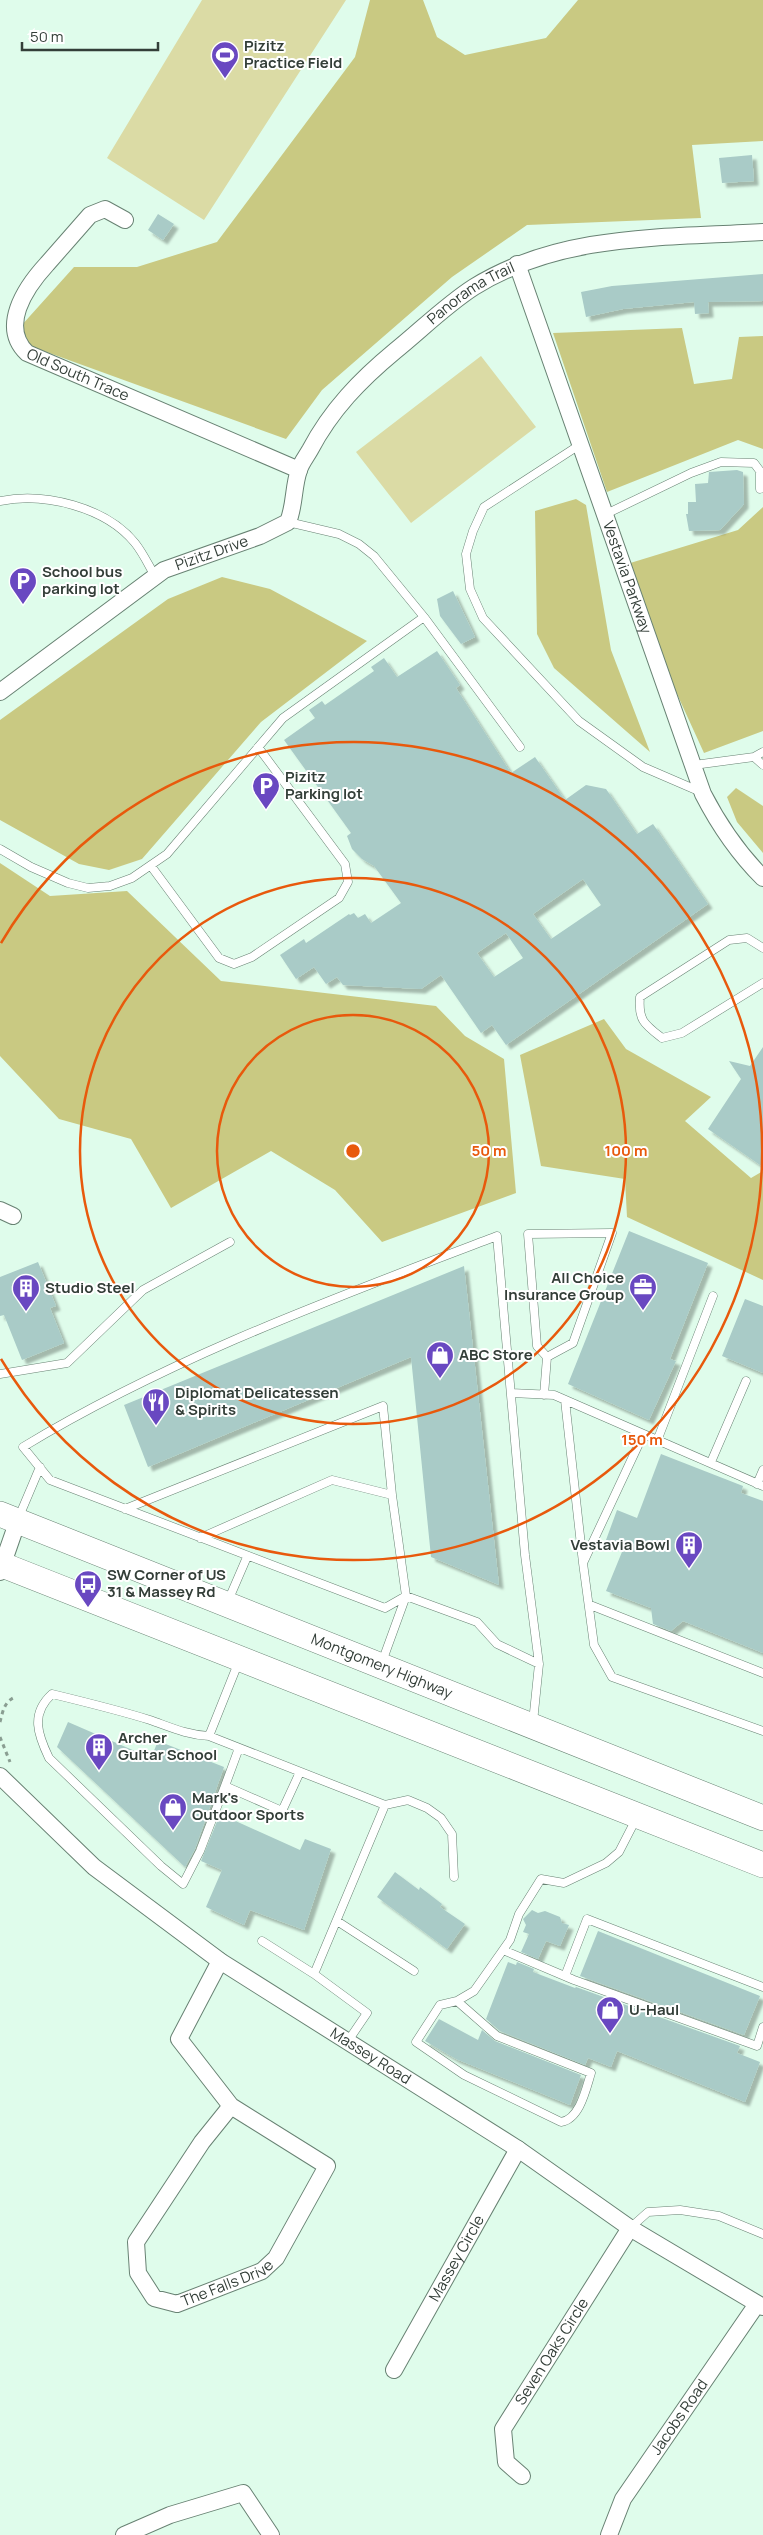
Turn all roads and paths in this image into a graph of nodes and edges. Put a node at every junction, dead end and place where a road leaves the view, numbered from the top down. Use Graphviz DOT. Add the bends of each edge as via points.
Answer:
graph roads {
  1 [pos="125,220"];
  2 [pos="763,232"];
  3 [pos="517,264"];
  4 [pos="581,444"];
  5 [pos="299,470"];
  6 [pos="760,488"];
  7 [pos="0,501"];
  8 [pos="604,515"];
  9 [pos="288,522"];
  10 [pos="155,576"];
  11 [pos="424,617"];
  12 [pos="0,692"];
  13 [pos="520,746"];
  14 [pos="258,747"];
  15 [pos="763,752"];
  16 [pos="754,757"];
  17 [pos="694,765"];
  18 [pos="763,765"];
  19 [pos="704,794"];
  20 [pos="0,849"];
  21 [pos="151,866"];
  22 [pos="763,878"];
  23 [pos="763,948"];
  24 [pos="763,983"];
  25 [pos="230,1242"];
  26 [pos="714,1296"];
  27 [pos="547,1357"];
  28 [pos="0,1374"];
  29 [pos="746,1381"];
  30 [pos="511,1393"];
  31 [pos="544,1394"];
  32 [pos="565,1400"];
  33 [pos="643,1435"];
  34 [pos="657,1441"];
  35 [pos="711,1462"];
  36 [pos="40,1467"];
  37 [pos="763,1470"];
  38 [pos="760,1485"];
  39 [pos="392,1495"];
  40 [pos="125,1509"];
  41 [pos="8,1519"];
  42 [pos="200,1538"];
  43 [pos="247,1557"];
  44 [pos="583,1563"];
  45 [pos="1,1567"];
  46 [pos="406,1596"];
  47 [pos="226,1604"];
  48 [pos="590,1605"];
  49 [pos="240,1658"];
  50 [pos="539,1664"];
  51 [pos="380,1666"];
  52 [pos="763,1673"];
  53 [pos="15,1697"];
  54 [pos="0,1722"];
  55 [pos="532,1726"];
  56 [pos="763,1731"];
  57 [pos="209,1736"];
  58 [pos="0,1737"];
  59 [pos="239,1748"];
  60 [pos="6,1770"];
  61 [pos="300,1772"];
  62 [pos="225,1786"];
  63 [pos="385,1805"];
  64 [pos="638,1815"];
  65 [pos="763,1818"];
  66 [pos="763,1865"];
  67 [pos="454,1877"];
  68 [pos="337,1920"];
  69 [pos="262,1942"];
  70 [pos="503,1950"];
  71 [pos="220,1961"];
  72 [pos="414,1971"];
  73 [pos="314,1974"];
  74 [pos="565,1976"];
  75 [pos="763,1987"];
  76 [pos="458,2000"];
  77 [pos="763,2027"];
  78 [pos="348,2041"];
  79 [pos="231,2106"];
  80 [pos="518,2149"];
  81 [pos="630,2228"];
  82 [pos="763,2234"];
  83 [pos="760,2306"];
  84 [pos="394,2370"];
  85 [pos="522,2476"];
  86 [pos="124,2535"];
  87 [pos="271,2535"];
  88 [pos="609,2535"];
  1 -- 5 [label="street, Old South Trace" via="105,209 90,215 13,302 7,326 12,342 27,353"];
  2 -- 3 [label="street, Panorama Trail" via="598,242"];
  3 -- 4 [label="street, Vestavia Parkway"];
  3 -- 5 [label="street, Panorama Trail" via="472,288 375,367 325,422"];
  4 -- 8 [label="street, Vestavia Parkway"];
  4 -- 19 [label="lane" via="484,507 466,554 470,589 483,618 579,721 642,767"];
  5 -- 9 [label="street, Panorama Trail"];
  6 -- 8 [label="lane" via="760,472 754,463 721,462"];
  7 -- 10 [label="lane" via="44,498 79,506 116,526 134,542"];
  8 -- 17 [label="street, Vestavia Parkway"];
  9 -- 10 [label="street, Pizitz Drive"];
  9 -- 11 [label="lane" via="339,534 359,544 374,556"];
  10 -- 12 [label="street, Pizitz Drive"];
  11 -- 13 [label="lane"];
  11 -- 14 [label="lane" via="283,718"];
  14 -- 21 [label="lane" via="172,847"];
  14 -- 21 [label="lane" via="345,864 348,882 339,898 252,957 234,964 220,958"];
  15 -- 16 [label="lane"];
  16 -- 17 [label="lane"];
  16 -- 18 [label="lane"];
  17 -- 19 [label="street, Vestavia Parkway"];
  19 -- 22 [label="street, Vestavia Parkway" via="744,859"];
  20 -- 21 [label="lane" via="31,867 88,888 110,886"];
  23 -- 24 [label="lane" via="747,938 729,940 640,996 639,1013 647,1027 662,1038 682,1033"];
  25 -- 28 [label="lane" via="143,1290 67,1363"];
  26 -- 34 [label="lane"];
  27 -- 27 [label="lane" via="573,1343 612,1232 528,1234 537,1346"];
  27 -- 31 [label="lane"];
  29 -- 35 [label="lane"];
  30 -- 31 [label="lane"];
  30 -- 36 [label="lane" via="497,1236 191,1358 83,1411 23,1447"];
  30 -- 50 [label="lane" via="525,1555"];
  31 -- 32 [label="lane"];
  32 -- 33 [label="lane"];
  32 -- 44 [label="lane"];
  33 -- 34 [label="lane"];
  33 -- 44 [label="lane"];
  34 -- 35 [label="lane"];
  35 -- 38 [label="lane"];
  36 -- 40 [label="lane" via="50,1480"];
  36 -- 41 [label="lane"];
  37 -- 38 [label="lane"];
  39 -- 40 [label="lane" via="383,1406"];
  39 -- 42 [label="lane" via="332,1480"];
  39 -- 46 [label="lane"];
  40 -- 42 [label="lane"];
  41 -- 45 [label="street"];
  41 -- 47 [label="main road, Montgomery Highway"];
  42 -- 43 [label="lane"];
  43 -- 46 [label="lane" via="385,1608"];
  43 -- 47 [label="lane"];
  44 -- 48 [label="lane"];
  45 -- 49 [label="main road"];
  46 -- 50 [label="lane" via="477,1622 497,1644"];
  46 -- 51 [label="lane"];
  47 -- 51 [label="main road, Montgomery Highway"];
  48 -- 52 [label="lane"];
  48 -- 56 [label="lane" via="594,1645 612,1677"];
  49 -- 57 [label="lane"];
  49 -- 64 [label="main road"];
  50 -- 55 [label="lane"];
  51 -- 55 [label="main road, Montgomery Highway"];
  53 -- 54 [label="path" via="8,1700"];
  55 -- 65 [label="main road, Montgomery Highway"];
  57 -- 59 [label="lane"];
  57 -- 62 [label="lane" via="191,1735 150,1720 52,1694 42,1704 38,1718 40,1739 49,1758 183,1884 200,1851"];
  58 -- 60 [label="path"];
  59 -- 61 [label="lane"];
  59 -- 62 [label="lane"];
  60 -- 71 [label="street, Massey Road" via="94,1867"];
  61 -- 62 [label="lane" via="282,1811"];
  61 -- 63 [label="lane"];
  63 -- 67 [label="lane" via="408,1800 441,1818 452,1834"];
  63 -- 68 [label="lane"];
  64 -- 66 [label="main road"];
  64 -- 70 [label="lane" via="619,1852 606,1863 564,1883 541,1879"];
  68 -- 72 [label="lane"];
  68 -- 73 [label="lane"];
  69 -- 73 [label="lane"];
  70 -- 74 [label="lane"];
  70 -- 76 [label="lane" via="474,1991"];
  71 -- 78 [label="street, Massey Road"];
  71 -- 79 [label="street, The Falls Drive" via="179,2039"];
  73 -- 78 [label="lane" via="367,2013"];
  74 -- 75 [label="lane" via="587,1919"];
  74 -- 77 [label="lane" via="757,2046"];
  76 -- 76 [label="lane" via="497,2036 591,2073 578,2109 567,2121 561,2122 464,2075 416,2042 440,2005"];
  78 -- 80 [label="street, Massey Road"];
  79 -- 79 [label="street, The Falls Drive" via="202,2142 136,2242 138,2273 154,2298 176,2304 262,2271 276,2258 327,2166"];
  80 -- 81 [label="street, Massey Road"];
  80 -- 84 [label="street, Massey Circle"];
  81 -- 82 [label="lane" via="648,2212 680,2210 719,2216"];
  81 -- 83 [label="street, Massey Road"];
  81 -- 85 [label="street, Seven Oaks Circle" via="502,2429 506,2462"];
  83 -- 88 [label="street, Jacobs Road" via="623,2500"];
  86 -- 87 [label="street" via="170,2515 243,2493"];
}
